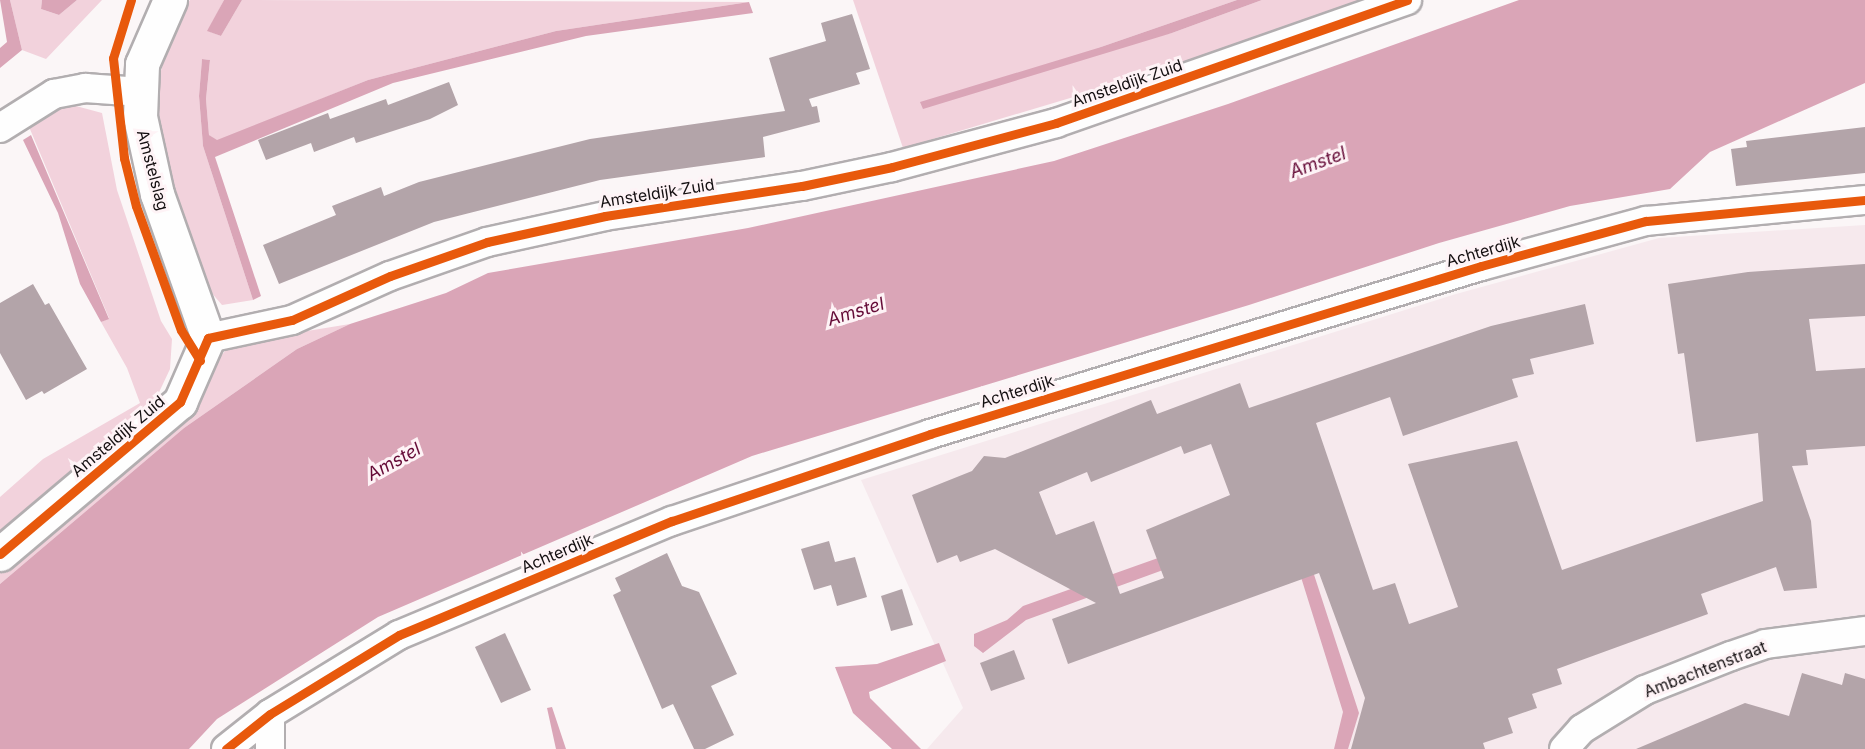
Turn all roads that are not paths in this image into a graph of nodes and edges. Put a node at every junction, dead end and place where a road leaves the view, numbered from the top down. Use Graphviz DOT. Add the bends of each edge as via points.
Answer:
graph roads {
  1 [pos="170,0"];
  2 [pos="1407,0"];
  3 [pos="141,92"];
  4 [pos="0,128"];
  5 [pos="1865,200"];
  6 [pos="208,338"];
  7 [pos="0,554"];
  8 [pos="1865,631"];
  9 [pos="270,714"];
  10 [pos="226,749"];
  11 [pos="270,749"];
  12 [pos="1564,749"];
  1 -- 3 [label="street, Amstelslag" via="145,56"];
  2 -- 6 [label="street, Amsteldijk Zuid" via="1056,123 892,167 802,186 605,216 487,242 390,276 292,320"];
  3 -- 4 [label="street" via="85,88 54,94"];
  3 -- 6 [label="street, Amstelslag" via="144,145 157,194"];
  5 -- 9 [label="street, Achterdijk" via="1646,221 1481,266 930,434 672,521 399,635"];
  6 -- 7 [label="street, Amsteldijk Zuid" via="180,402"];
  8 -- 12 [label="street, Ambachtenstraat" via="1766,644 1720,660 1645,690 1582,729"];
  9 -- 10 [label="street, Achterdijk"];
  9 -- 11 [label="street"];
}
